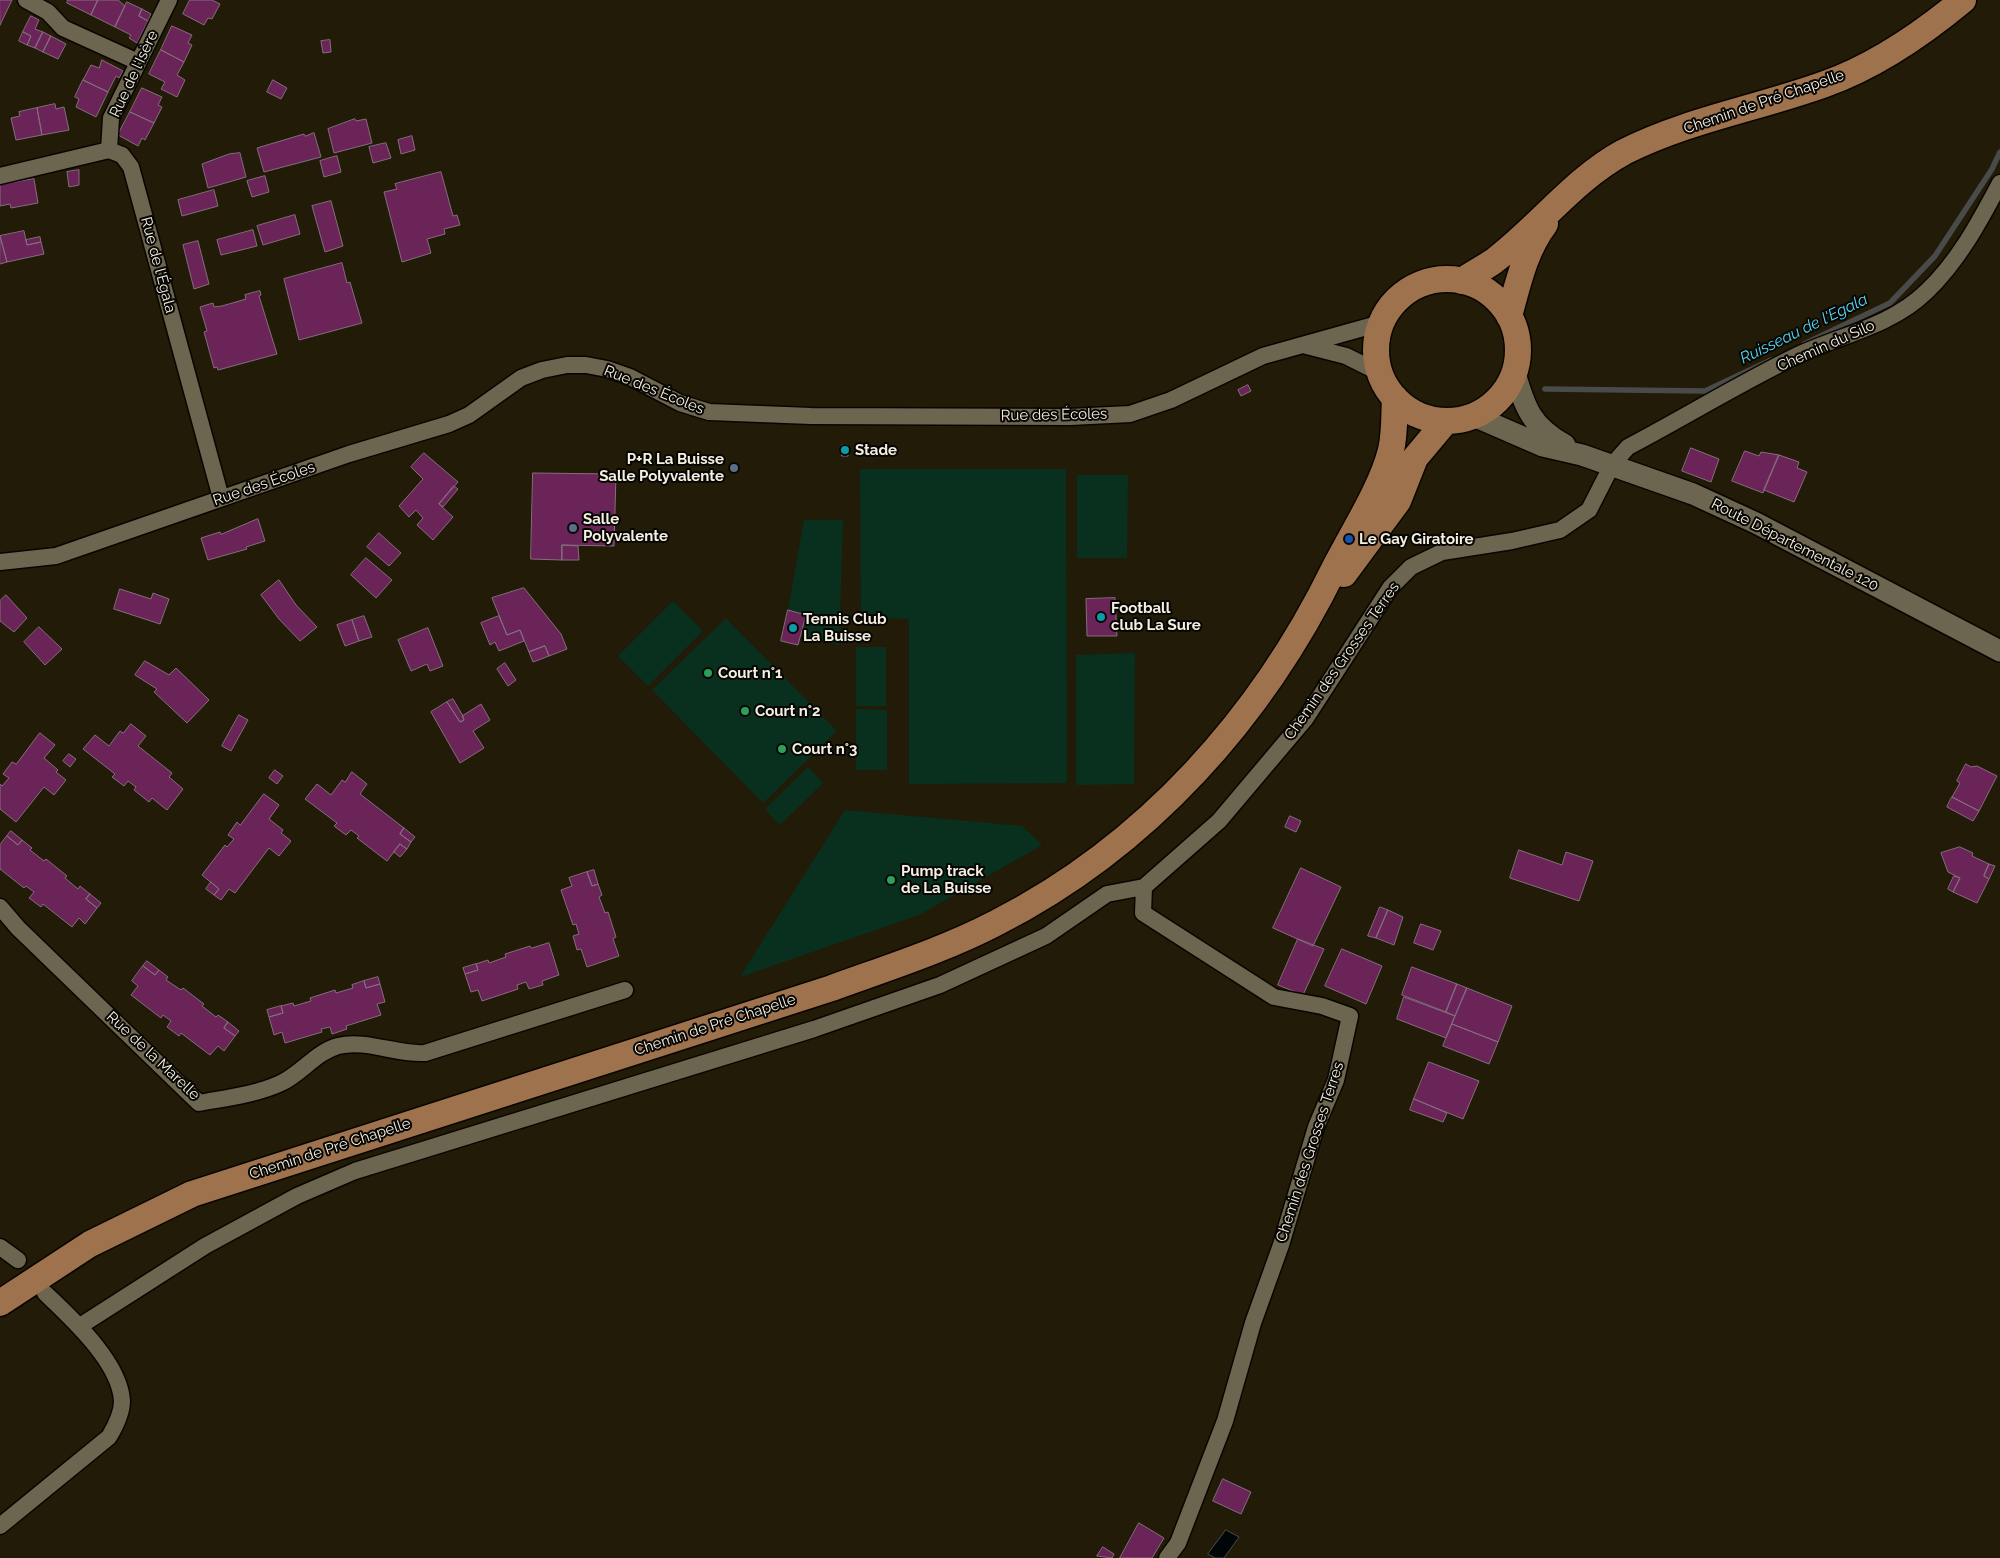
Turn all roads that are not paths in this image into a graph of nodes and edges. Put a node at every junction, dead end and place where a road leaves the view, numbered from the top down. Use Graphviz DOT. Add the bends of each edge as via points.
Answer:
graph roads {
  1 [pos="26,0"];
  2 [pos="169,0"];
  3 [pos="1963,0"];
  4 [pos="138,62"];
  5 [pos="109,150"];
  6 [pos="0,176"];
  7 [pos="2000,183"];
  8 [pos="1563,199"];
  9 [pos="1462,281"];
  10 [pos="1509,316"];
  11 [pos="1382,323"];
  12 [pos="1301,344"];
  13 [pos="1380,373"];
  14 [pos="1515,373"];
  15 [pos="1395,398"];
  16 [pos="1474,416"];
  17 [pos="1446,421"];
  18 [pos="1582,455"];
  19 [pos="1612,465"];
  20 [pos="221,498"];
  21 [pos="0,562"];
  22 [pos="1323,593"];
  23 [pos="2000,651"];
  24 [pos="1144,887"];
  25 [pos="0,907"];
  26 [pos="625,990"];
  27 [pos="0,1247"];
  28 [pos="18,1260"];
  29 [pos="45,1292"];
  30 [pos="0,1303"];
  31 [pos="80,1326"];
  32 [pos="0,1526"];
  33 [pos="1167,1558"];
  1 -- 4 [label="street" via="48,12 63,28"];
  2 -- 4 [label="street, Rue de l'Isère"];
  3 -- 8 [label="main road, Chemin de Pré Chapelle" via="1925,31 1877,60 1827,84 1673,132 1624,153"];
  4 -- 5 [label="street, Rue de l'Isère" via="112,118"];
  5 -- 6 [label="street"];
  5 -- 20 [label="street, Rue de l'Égala" via="122,155 131,167"];
  7 -- 19 [label="street, Chemin du Silo" via="1974,231 1927,292 1908,306 1875,325 1799,355 1628,447"];
  8 -- 9 [label="main road, Chemin de Pré Chapelle" via="1494,261"];
  8 -- 10 [label="main road, Chemin de Pré Chapelle" via="1532,246"];
  9 -- 10 [label="main road" via="1489,293"];
  9 -- 11 [label="main road" via="1422,284 1404,293"];
  10 -- 14 [label="main road" via="1516,334 1518,354"];
  11 -- 12 [label="street, Rue des Écoles"];
  11 -- 13 [label="main road" via="1376,357"];
  12 -- 13 [label="street" via="1346,356"];
  12 -- 20 [label="street, Rue des Écoles" via="1263,356 1171,400 1130,414 1070,417 811,416 709,412 680,403 607,369 586,364 567,365 521,378 449,424"];
  13 -- 15 [label="main road"];
  14 -- 16 [label="main road" via="1492,406"];
  14 -- 18 [label="street" via="1524,404 1534,423"];
  15 -- 17 [label="main road" via="1427,418"];
  15 -- 22 [label="main road, Chemin de Pré Chapelle" via="1391,449 1383,474"];
  16 -- 17 [label="main road"];
  16 -- 18 [label="street" via="1543,446"];
  17 -- 22 [label="main road, Chemin de Pré Chapelle" via="1415,458 1398,501 1376,532 1342,576"];
  18 -- 19 [label="street, Route Départementale 120"];
  19 -- 23 [label="street, Route Départementale 120" via="1693,494 1756,523"];
  19 -- 24 [label="street, Chemin des Grosses Terres" via="1589,510 1560,530 1442,552 1411,567 1390,588 1300,725 1219,821"];
  20 -- 21 [label="street, Rue des Écoles" via="56,556"];
  22 -- 30 [label="main road, Chemin de Pré Chapelle" via="1258,698 1218,748 1158,811 1104,856 1056,889 996,923 935,950 832,988 192,1194 90,1244"];
  24 -- 31 [label="street" via="1107,894 1046,936 940,985 814,1029 355,1171 297,1196 204,1246"];
  24 -- 33 [label="street, Chemin des Grosses Terres" via="1143,913 1274,997 1322,1006 1350,1016 1336,1080 1316,1127 1281,1245 1253,1322 1225,1421 1178,1542"];
  25 -- 26 [label="street, Rue de la Marelle" via="199,1102 240,1096 282,1083 316,1057 338,1046 367,1045 407,1054 425,1053"];
  27 -- 28 [label="street"];
  29 -- 31 [label="street"];
  31 -- 32 [label="street" via="120,1386 122,1403 116,1424 109,1437"];
}
